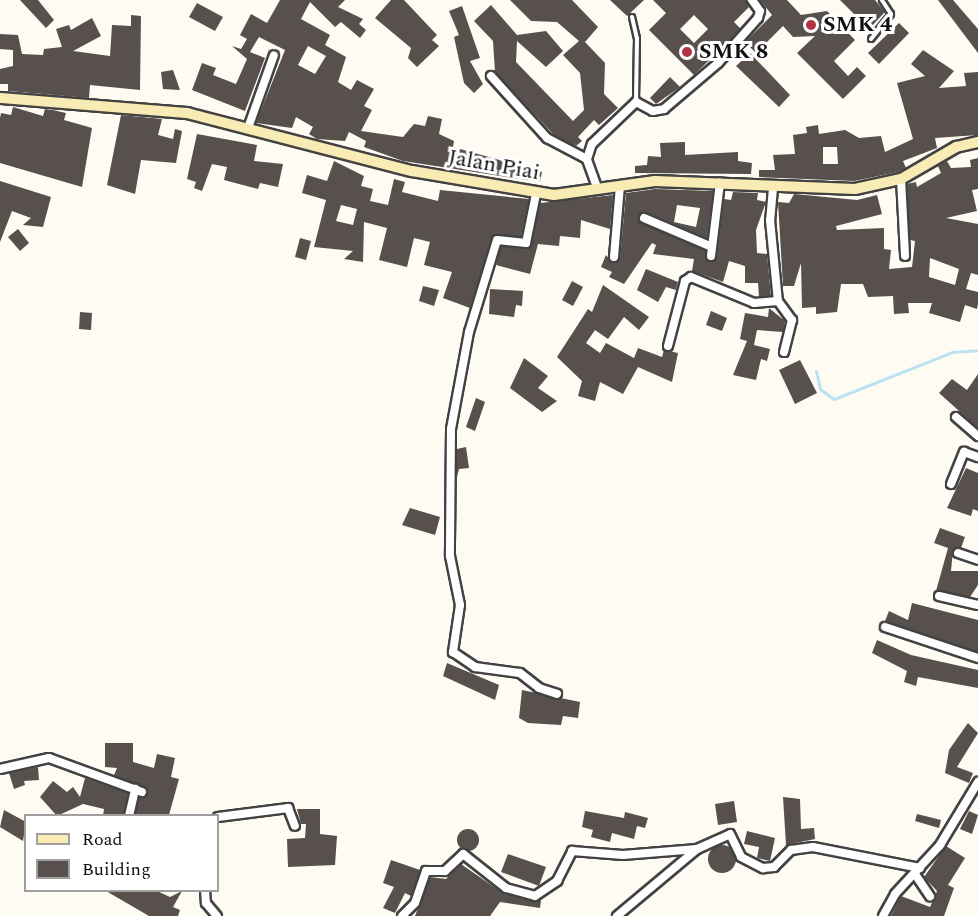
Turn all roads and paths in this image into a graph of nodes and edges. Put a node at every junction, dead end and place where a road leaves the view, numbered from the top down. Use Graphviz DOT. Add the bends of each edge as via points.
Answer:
graph roads {
  1 [pos="752,0"];
  2 [pos="882,0"];
  3 [pos="632,17"];
  4 [pos="871,39"];
  5 [pos="274,55"];
  6 [pos="491,76"];
  7 [pos="0,98"];
  8 [pos="636,102"];
  9 [pos="248,128"];
  10 [pos="978,142"];
  11 [pos="587,159"];
  12 [pos="901,179"];
  13 [pos="720,183"];
  14 [pos="620,185"];
  15 [pos="772,188"];
  16 [pos="598,190"];
  17 [pos="536,194"];
  18 [pos="644,218"];
  19 [pos="712,247"];
  20 [pos="711,256"];
  21 [pos="905,256"];
  22 [pos="614,257"];
  23 [pos="778,301"];
  24 [pos="668,346"];
  25 [pos="784,352"];
  26 [pos="956,417"];
  27 [pos="978,436"];
  28 [pos="978,457"];
  29 [pos="951,484"];
  30 [pos="958,554"];
  31 [pos="978,560"];
  32 [pos="939,596"];
  33 [pos="978,605"];
  34 [pos="885,627"];
  35 [pos="978,658"];
  36 [pos="557,694"];
  37 [pos="0,769"];
  38 [pos="978,782"];
  39 [pos="130,814"];
  40 [pos="219,817"];
  41 [pos="295,826"];
  42 [pos="697,849"];
  43 [pos="918,871"];
  44 [pos="205,892"];
  45 [pos="930,896"];
  46 [pos="217,916"];
  47 [pos="402,916"];
  48 [pos="617,916"];
  49 [pos="883,916"];
  1 -- 8 [label="street" via="760,11 758,18 718,63 664,109 652,111"];
  2 -- 4 [label="lane" via="891,14"];
  3 -- 8 [label="lane" via="637,38"];
  5 -- 9 [label="street"];
  6 -- 11 [label="street" via="547,138"];
  7 -- 9 [label="street, Jalan Piai" via="149,106"];
  8 -- 11 [label="street" via="592,144"];
  9 -- 17 [label="street, Jalan Piai" via="412,171"];
  10 -- 12 [label="street, Jalan Piai" via="956,147"];
  11 -- 16 [label="street"];
  12 -- 15 [label="street, Jalan Piai" via="855,189"];
  12 -- 21 [label="street"];
  13 -- 14 [label="street, Jalan Piai"];
  13 -- 15 [label="street, Jalan Piai"];
  13 -- 19 [label="street"];
  14 -- 16 [label="street, Jalan Piai"];
  14 -- 22 [label="street"];
  15 -- 23 [label="street" via="770,220"];
  16 -- 17 [label="street, Jalan Piai"];
  17 -- 36 [label="street" via="525,243 496,240 469,332 447,453 451,570 460,605 453,652 475,667 520,673 538,688"];
  18 -- 19 [label="street"];
  19 -- 20 [label="street"];
  23 -- 24 [label="street" via="754,303 691,277 685,281"];
  23 -- 25 [label="street" via="792,320"];
  26 -- 27 [label="street"];
  28 -- 29 [label="street" via="964,452"];
  30 -- 31 [label="street"];
  32 -- 33 [label="street"];
  34 -- 35 [label="street"];
  37 -- 39 [label="street" via="49,758 138,790"];
  38 -- 43 [label="street"];
  40 -- 41 [label="street" via="288,808"];
  42 -- 43 [label="street" via="730,834 741,857 763,868 774,867 791,850 830,847"];
  42 -- 47 [label="street" via="623,855 572,851 557,881 535,896 506,888 463,854 446,871 426,871 415,903"];
  42 -- 48 [label="street"];
  43 -- 45 [label="street"];
  43 -- 49 [label="street"];
  44 -- 46 [label="street" via="206,903"];
}
